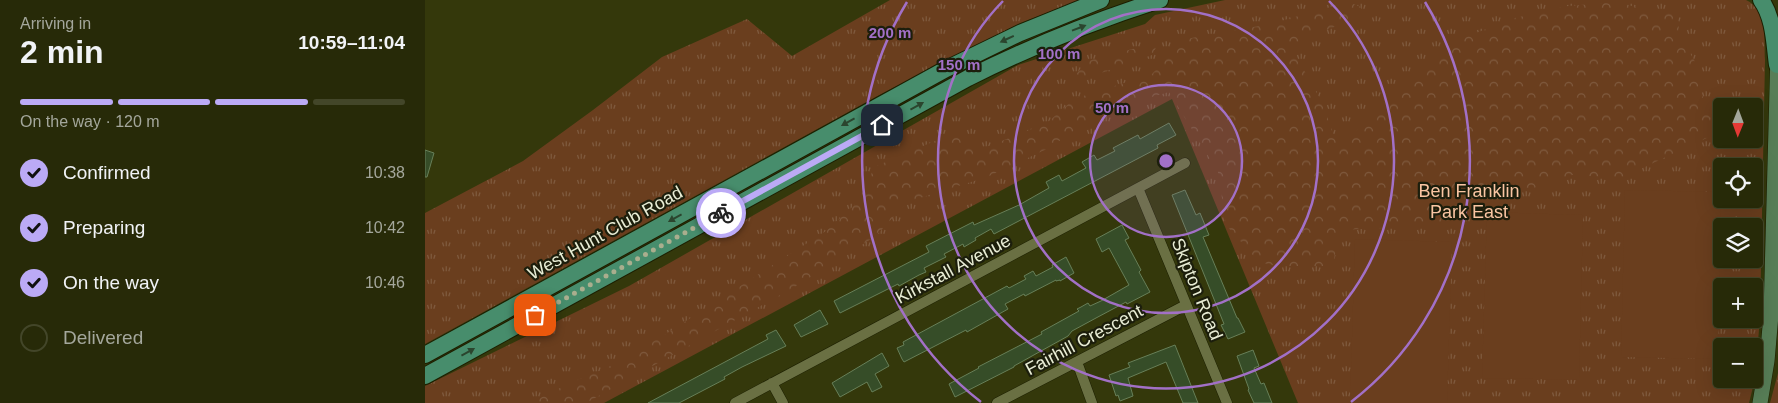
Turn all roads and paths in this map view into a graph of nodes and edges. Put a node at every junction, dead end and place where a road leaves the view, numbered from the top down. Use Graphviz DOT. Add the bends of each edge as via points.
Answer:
graph roads {
  1 [pos="1101,0"];
  2 [pos="1160,0"];
  3 [pos="1761,0"];
  4 [pos="1778,49"];
  5 [pos="1778,64"];
  6 [pos="1185,163"];
  7 [pos="1138,188"];
  8 [pos="1186,304"];
  9 [pos="425,355"];
  10 [pos="1077,362"];
  11 [pos="425,376"];
  12 [pos="772,383"];
  13 [pos="735,403"];
  14 [pos="783,403"];
  15 [pos="997,403"];
  16 [pos="1092,403"];
  17 [pos="1227,403"];
  18 [pos="1760,403"];
  1 -- 9 [label="main road, West Hunt Club Road, one-way" via="1020,33 946,69"];
  11 -- 2 [label="main road, one-way" via="968,78 1075,29"];
  3 -- 5 [label="main road" via="1771,20"];
  4 -- 5 [label="street"];
  5 -- 18 [label="street" via="1771,315"];
  6 -- 7 [label="street, Kirkstall Avenue"];
  7 -- 8 [label="street, Skipton Road"];
  7 -- 12 [label="street, Kirkstall Avenue"];
  8 -- 10 [label="street, Fairhill Crescent"];
  8 -- 17 [label="street, Skipton Road"];
  10 -- 15 [label="street, Fairhill Crescent"];
  10 -- 16 [label="street"];
  12 -- 13 [label="street, Kirkstall Avenue"];
  12 -- 14 [label="street"];
}
